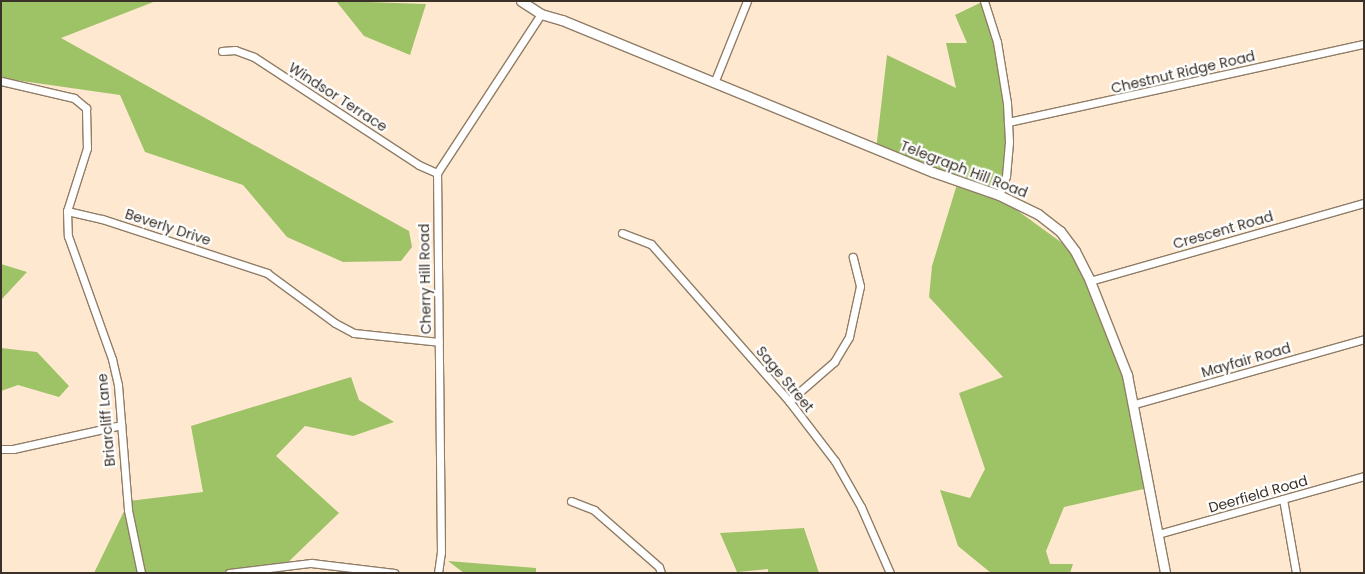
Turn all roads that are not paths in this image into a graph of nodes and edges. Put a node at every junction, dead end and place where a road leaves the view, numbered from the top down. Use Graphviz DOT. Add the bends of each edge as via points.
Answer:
graph roads {
  1 [pos="521,1"];
  2 [pos="747,1"];
  3 [pos="984,1"];
  4 [pos="541,14"];
  5 [pos="1364,44"];
  6 [pos="222,51"];
  7 [pos="1,81"];
  8 [pos="714,83"];
  9 [pos="1008,122"];
  10 [pos="438,173"];
  11 [pos="999,195"];
  12 [pos="1364,203"];
  13 [pos="67,211"];
  14 [pos="622,233"];
  15 [pos="853,258"];
  16 [pos="1090,281"];
  17 [pos="1364,340"];
  18 [pos="439,342"];
  19 [pos="788,401"];
  20 [pos="1135,404"];
  21 [pos="121,425"];
  22 [pos="1,449"];
  23 [pos="1364,476"];
  24 [pos="1283,499"];
  25 [pos="571,501"];
  26 [pos="1158,534"];
  27 [pos="141,573"];
  28 [pos="231,573"];
  29 [pos="394,573"];
  30 [pos="438,573"];
  31 [pos="661,573"];
  32 [pos="890,573"];
  33 [pos="1164,573"];
  34 [pos="1296,573"];
  1 -- 4 [label="street, Telegraph Hill Road"];
  2 -- 8 [label="street"];
  3 -- 9 [label="street" via="1001,59"];
  4 -- 8 [label="street, Telegraph Hill Road"];
  4 -- 10 [label="street"];
  5 -- 9 [label="street, Chestnut Ridge Road"];
  6 -- 10 [label="street, Windsor Terrace" via="235,50 254,57 420,166"];
  7 -- 13 [label="street" via="74,98 86,108 86,148"];
  8 -- 11 [label="street, Telegraph Hill Road" via="933,172"];
  9 -- 11 [label="street" via="1006,172"];
  10 -- 18 [label="street, Cherry Hill Road"];
  11 -- 16 [label="street, Telegraph Hill Road" via="1038,214 1060,231 1075,251"];
  12 -- 16 [label="street, Crescent Road"];
  13 -- 18 [label="street, Beverly Drive" via="102,219 267,273 335,323 354,333"];
  13 -- 21 [label="street, Briarcliff Lane" via="72,250 112,359"];
  14 -- 19 [label="street, Sage Street" via="651,244"];
  15 -- 19 [label="street" via="860,286 849,337 834,362"];
  16 -- 20 [label="street, Telegraph Hill Road"];
  17 -- 20 [label="street, Mayfair Road"];
  18 -- 30 [label="street, Cherry Hill Road" via="441,552"];
  19 -- 32 [label="street, Sage Street" via="835,461"];
  20 -- 26 [label="street, Telegraph Hill Road"];
  21 -- 22 [label="street" via="13,450"];
  21 -- 27 [label="street, Briarcliff Lane" via="128,510"];
  23 -- 24 [label="street, Deerfield Road"];
  24 -- 26 [label="street, Deerfield Road"];
  24 -- 34 [label="street"];
  25 -- 31 [label="street" via="594,510 659,567"];
  26 -- 33 [label="street, Telegraph Hill Road"];
  28 -- 29 [label="street" via="311,563"];
}
